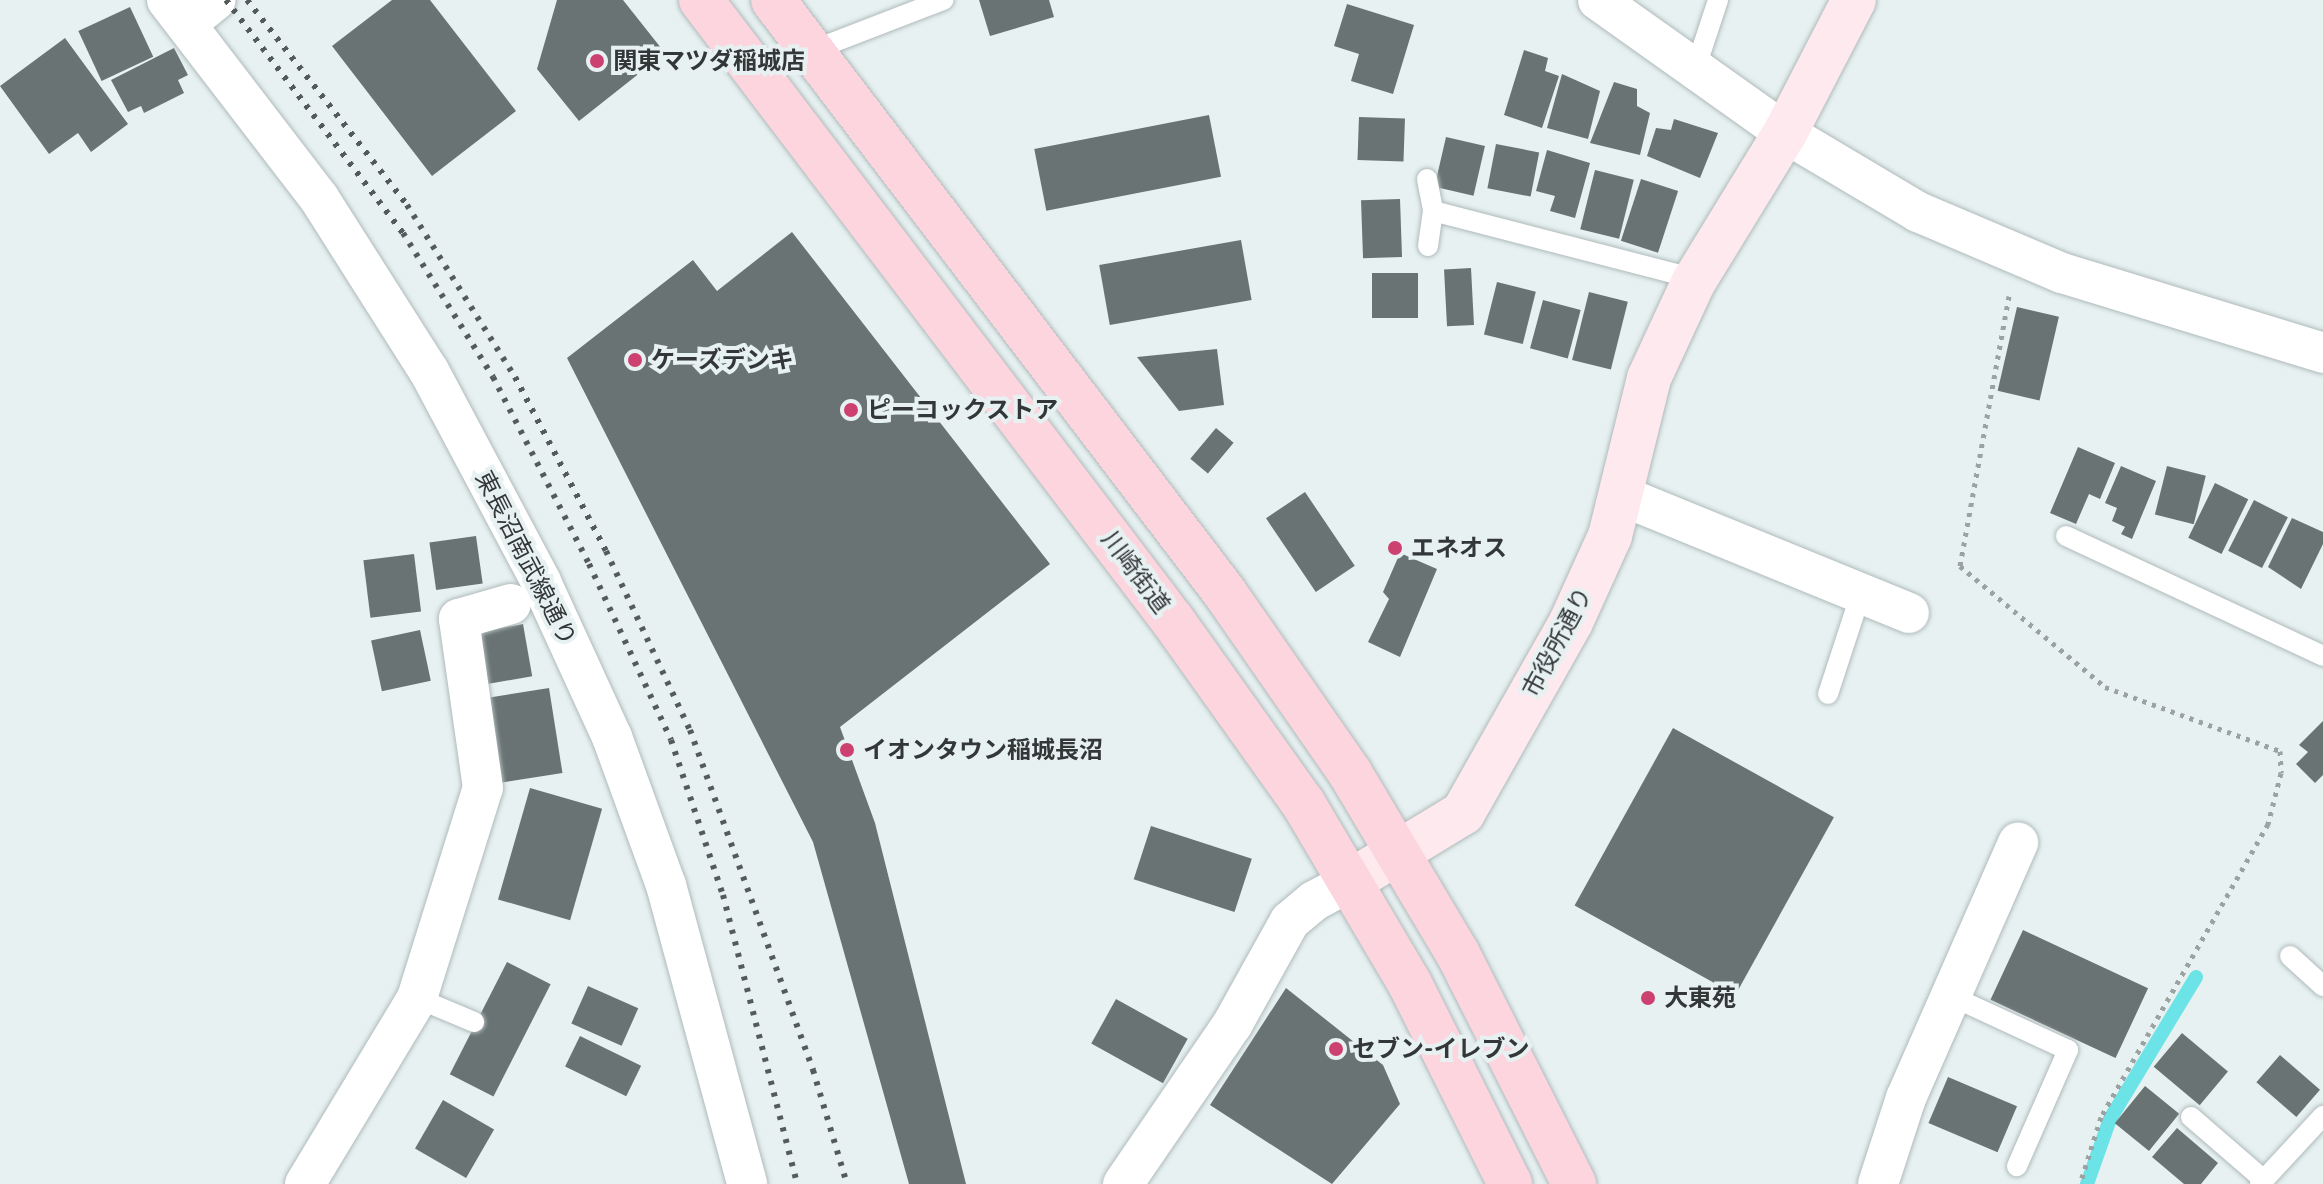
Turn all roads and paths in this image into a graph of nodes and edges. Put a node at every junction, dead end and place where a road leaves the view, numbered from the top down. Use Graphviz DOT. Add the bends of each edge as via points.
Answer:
graph roads {
  1 [pos="701,0"];
  2 [pos="773,0"];
  3 [pos="943,0"];
  4 [pos="1598,0"];
  5 [pos="1718,0"];
  6 [pos="1854,0"];
  7 [pos="190,8"];
  8 [pos="811,51"];
  9 [pos="1696,67"];
  10 [pos="1785,133"];
  11 [pos="1427,179"];
  12 [pos="1433,211"];
  13 [pos="1428,246"];
  14 [pos="2017,255"];
  15 [pos="1695,279"];
  16 [pos="2323,353"];
  17 [pos="1620,495"];
  18 [pos="2066,536"];
  19 [pos="1861,593"];
  20 [pos="511,604"];
  21 [pos="1909,613"];
  22 [pos="2323,656"];
  23 [pos="1828,694"];
  24 [pos="2018,843"];
  25 [pos="1400,855"];
  26 [pos="1351,881"];
  27 [pos="2290,956"];
  28 [pos="2323,986"];
  29 [pos="1951,996"];
  30 [pos="417,998"];
  31 [pos="474,1022"];
  32 [pos="2323,1116"];
  33 [pos="2191,1117"];
  34 [pos="2017,1166"];
  35 [pos="2262,1182"];
  36 [pos="305,1184"];
  37 [pos="747,1184"];
  38 [pos="1123,1184"];
  39 [pos="1510,1184"];
  40 [pos="1574,1184"];
  41 [pos="1878,1184"];
  42 [pos="2080,1184"];
  1 -- 26 [label="main road, 川崎街道" via="1173,621"];
  2 -- 8 [label="main road"];
  3 -- 8 [label="lane"];
  4 -- 9 [label="street"];
  5 -- 9 [label="lane"];
  6 -- 10 [label="street, 市役所通り"];
  7 -- 37 [label="street, 東長沼南武線通り" via="429,371 541,582 612,737 666,885"];
  8 -- 25 [label="main road" via="1262,644"];
  9 -- 10 [label="street"];
  10 -- 14 [label="street" via="1918,212"];
  10 -- 15 [label="street, 市役所通り"];
  11 -- 12 [label="lane"];
  12 -- 13 [label="lane"];
  12 -- 15 [label="lane"];
  14 -- 16 [label="street"];
  14 -- 42 [label="path" via="1960,566 2105,687 2280,751 2281,773 2268,824 2101,1117"];
  15 -- 17 [label="street, 市役所通り" via="1649,378"];
  17 -- 19 [label="street"];
  17 -- 25 [label="street, 市役所通り" via="1610,536 1571,622 1463,813"];
  18 -- 22 [label="lane"];
  19 -- 21 [label="street"];
  19 -- 23 [label="lane"];
  20 -- 30 [label="street" via="459,619 483,788"];
  24 -- 29 [label="street"];
  25 -- 26 [label="street, 市役所通り"];
  25 -- 40 [label="main road" via="1465,968"];
  26 -- 38 [label="street, 市役所通り" via="1290,921 1232,1025"];
  26 -- 39 [label="main road, 川崎街道" via="1410,984"];
  27 -- 28 [label="lane"];
  29 -- 34 [label="lane" via="2068,1050"];
  29 -- 41 [label="street" via="1906,1098"];
  30 -- 31 [label="lane"];
  30 -- 36 [label="street"];
  32 -- 35 [label="lane"];
  33 -- 35 [label="lane"];
}
